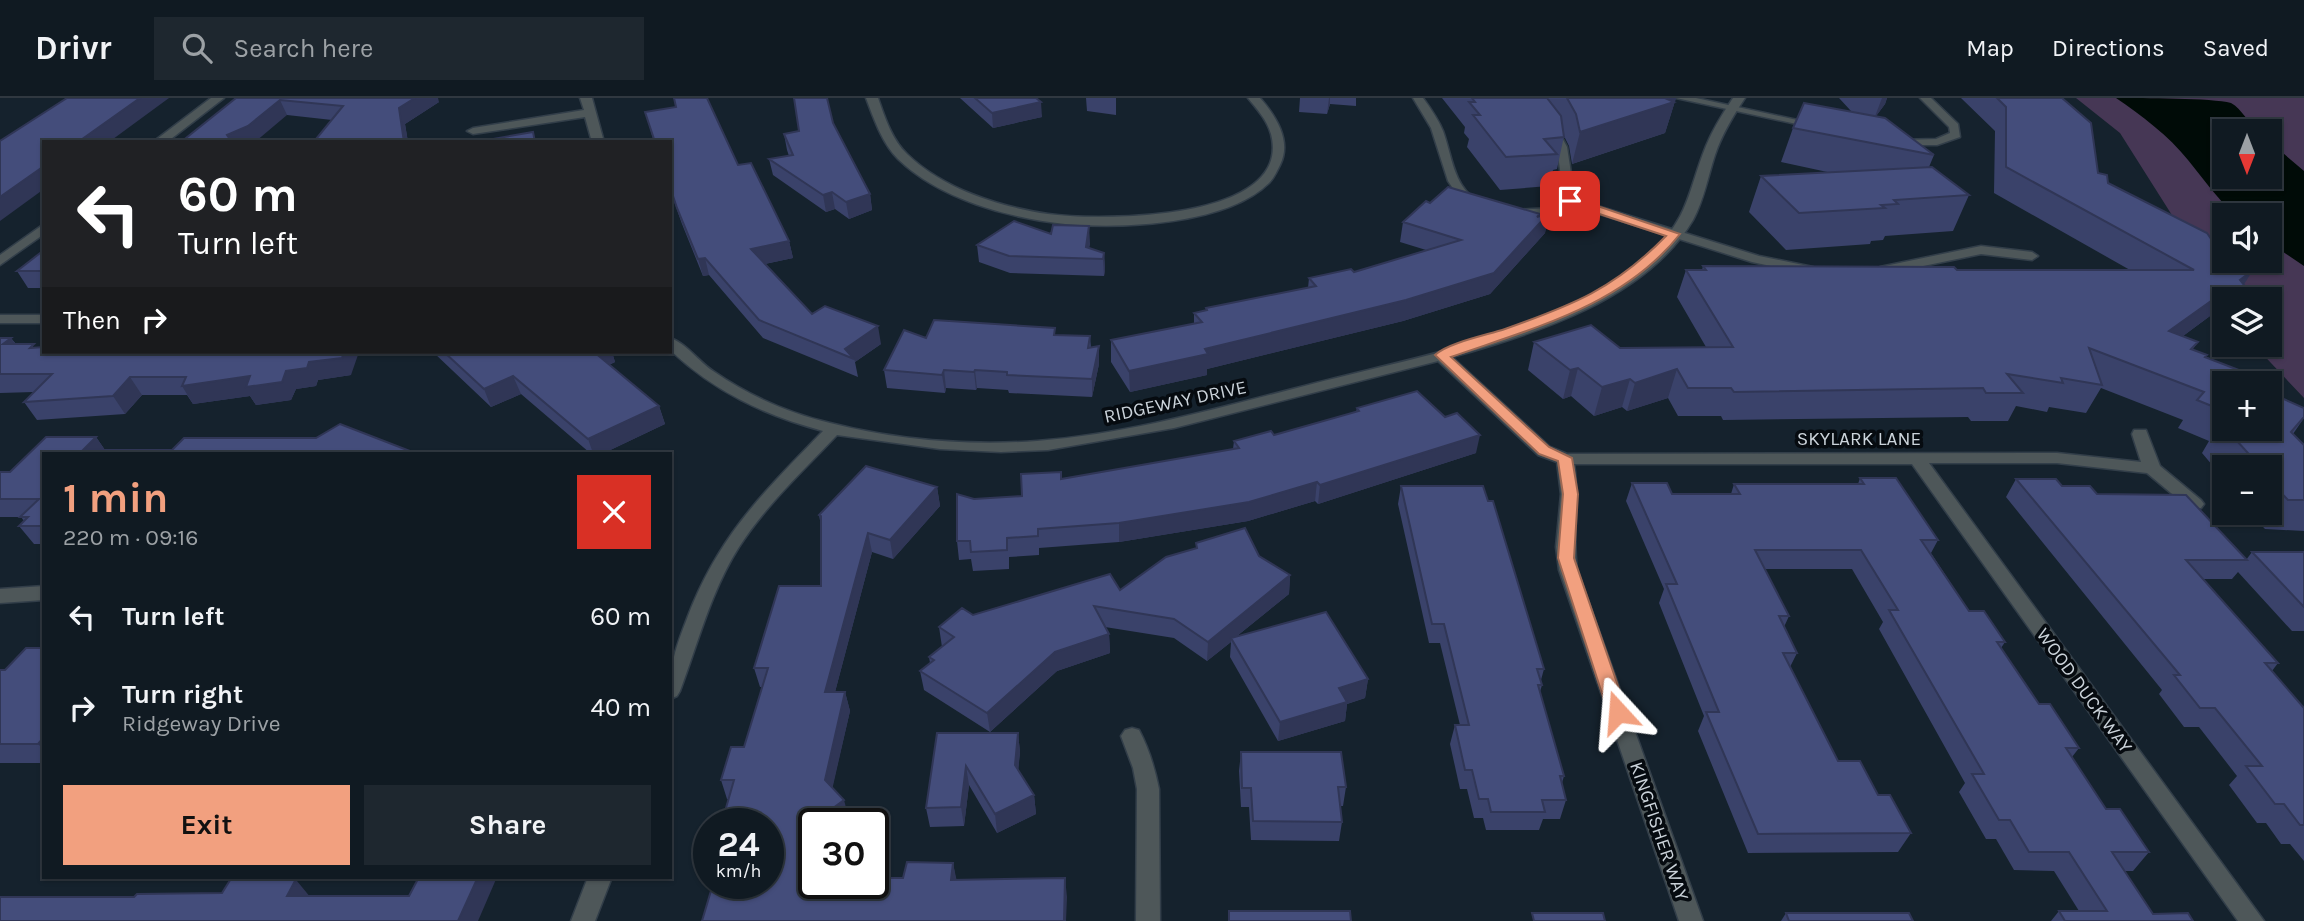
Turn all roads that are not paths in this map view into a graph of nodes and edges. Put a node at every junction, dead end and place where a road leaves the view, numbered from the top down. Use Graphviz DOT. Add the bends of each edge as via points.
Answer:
graph roads {
  1 [pos="218,98"];
  2 [pos="586,98"];
  3 [pos="872,98"];
  4 [pos="1254,98"];
  5 [pos="1418,98"];
  6 [pos="1526,98"];
  7 [pos="1681,98"];
  8 [pos="1925,98"];
  9 [pos="1736,103"];
  10 [pos="589,113"];
  11 [pos="1824,127"];
  12 [pos="473,131"];
  13 [pos="162,140"];
  14 [pos="597,140"];
  15 [pos="1889,141"];
  16 [pos="1570,201"];
  17 [pos="1483,207"];
  18 [pos="1503,211"];
  19 [pos="42,230"];
  20 [pos="1674,234"];
  21 [pos="2032,256"];
  22 [pos="0,261"];
  23 [pos="1822,271"];
  24 [pos="1866,272"];
  25 [pos="0,319"];
  26 [pos="42,319"];
  27 [pos="672,344"];
  28 [pos="1441,355"];
  29 [pos="833,430"];
  30 [pos="2140,435"];
  31 [pos="1565,458"];
  32 [pos="1917,458"];
  33 [pos="2152,468"];
  34 [pos="2195,504"];
  35 [pos="42,593"];
  36 [pos="0,596"];
  37 [pos="672,686"];
  38 [pos="1132,736"];
  39 [pos="599,879"];
  40 [pos="583,921"];
  41 [pos="1148,921"];
  42 [pos="1691,921"];
  43 [pos="2252,921"];
  1 -- 13 [label="street"];
  2 -- 10 [label="street"];
  3 -- 4 [label="street" via="894,146 925,174 1030,214 1101,222 1208,208 1267,180 1276,166 1279,138"];
  5 -- 17 [label="lane" via="1438,130 1457,187 1465,199"];
  6 -- 16 [label="lane" via="1562,147"];
  7 -- 9 [label="lane"];
  8 -- 15 [label="lane" via="1954,126 1956,135 1927,144"];
  9 -- 11 [label="lane"];
  9 -- 20 [label="street, RIDGEWAY DRIVE" via="1714,142 1690,212"];
  10 -- 12 [label="street"];
  10 -- 14 [label="street"];
  16 -- 18 [label="lane" via="1543,213"];
  16 -- 20 [label="lane"];
  19 -- 22 [label="street"];
  20 -- 23 [label="lane" via="1781,265"];
  20 -- 28 [label="street, RIDGEWAY DRIVE" via="1610,290 1561,314"];
  21 -- 24 [label="lane" via="1982,250"];
  25 -- 26 [label="street"];
  27 -- 29 [label="street, RIDGEWAY DRIVE" via="695,367 741,396"];
  28 -- 29 [label="street, RIDGEWAY DRIVE" via="1203,417 1062,443 965,446"];
  28 -- 31 [label="street" via="1544,451"];
  29 -- 37 [label="street" via="732,544"];
  30 -- 33 [label="street"];
  31 -- 32 [label="street, SKYLARK LANE"];
  31 -- 42 [label="street, KINGFISHER WAY" via="1570,494 1569,570"];
  32 -- 33 [label="street, SKYLARK LANE" via="2057,458"];
  32 -- 43 [label="street, WOOD DUCK WAY"];
  33 -- 34 [label="street"];
  35 -- 36 [label="street"];
  38 -- 41 [label="street" via="1148,789"];
  39 -- 40 [label="street"];
}
